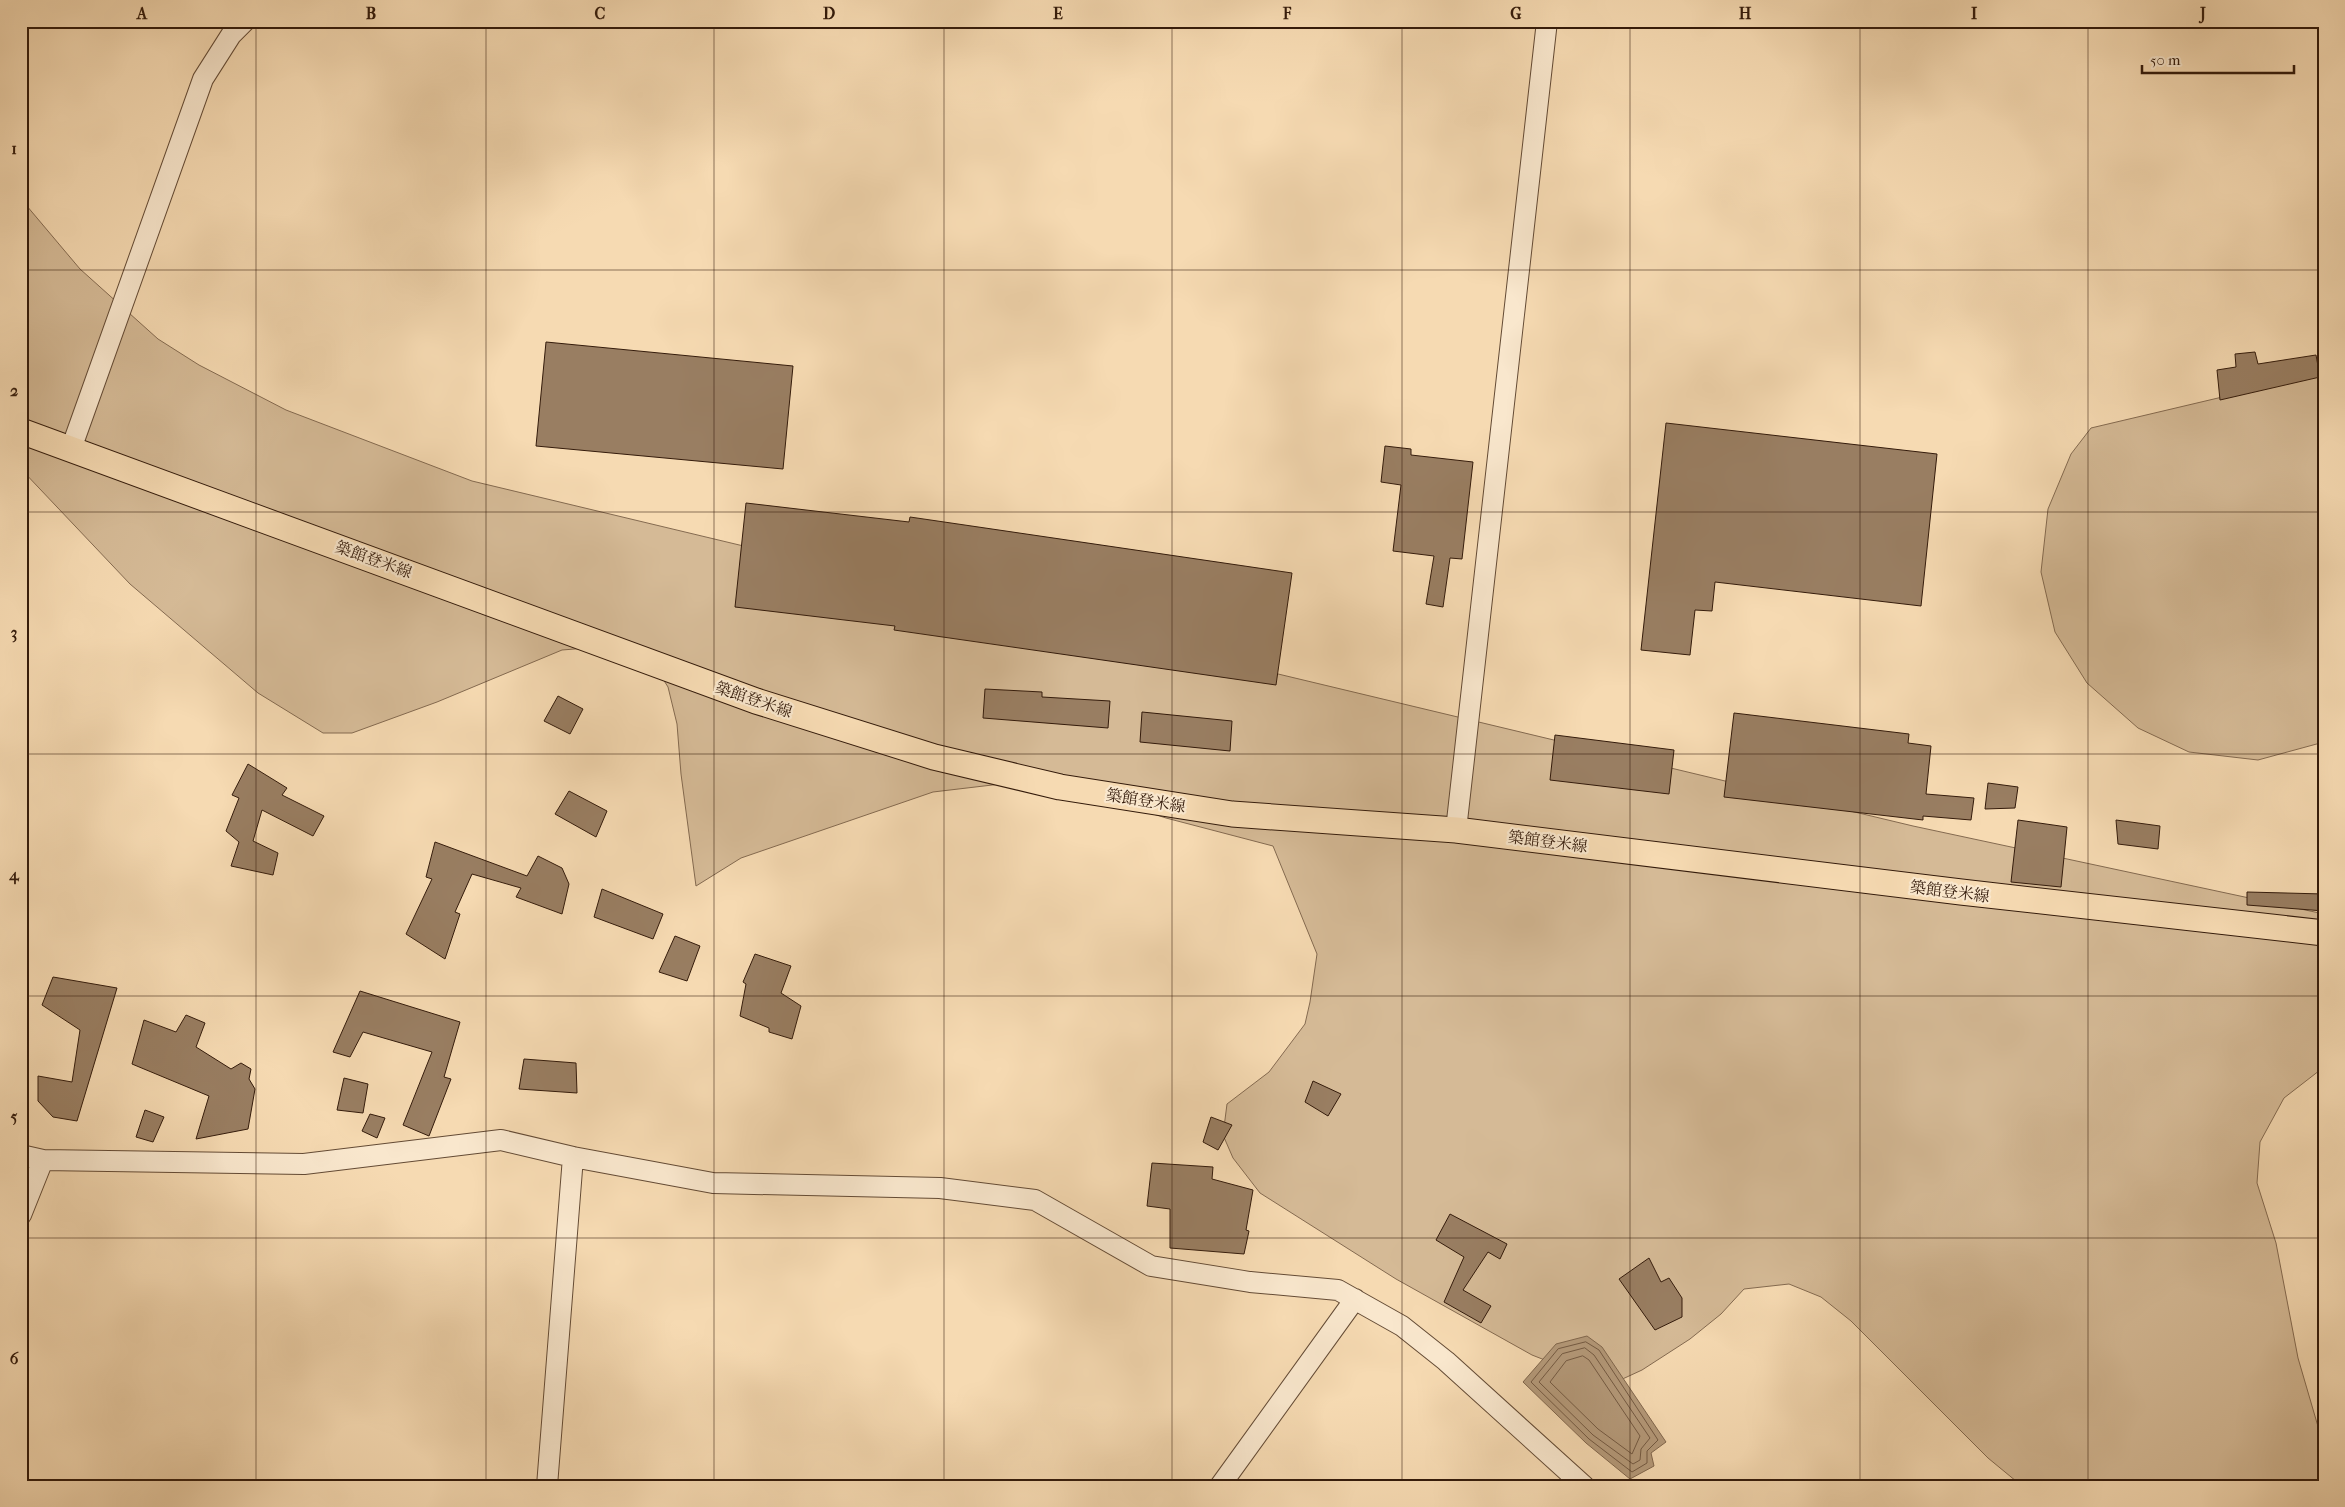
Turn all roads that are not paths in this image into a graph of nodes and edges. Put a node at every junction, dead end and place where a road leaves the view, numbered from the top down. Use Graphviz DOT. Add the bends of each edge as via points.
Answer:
graph roads {
  1 [pos="245,21"];
  2 [pos="1547,21"];
  3 [pos="21,431"];
  4 [pos="71,449"];
  5 [pos="1456,830"];
  6 [pos="2324,933"];
  7 [pos="21,1155"];
  8 [pos="573,1157"];
  9 [pos="43,1160"];
  10 [pos="21,1215"];
  11 [pos="1355,1299"];
  12 [pos="548,1486"];
  13 [pos="1220,1486"];
  14 [pos="1584,1486"];
  1 -- 4 [label="street" via="231,35 203,79"];
  2 -- 5 [label="street"];
  3 -- 4 [label="main road, 築館登米線"];
  4 -- 5 [label="main road, 築館登米線" via="756,701 934,757 1060,787 1232,814"];
  5 -- 6 [label="main road, 築館登米線"];
  7 -- 9 [label="street"];
  8 -- 9 [label="street" via="501,1140 304,1164"];
  8 -- 11 [label="street" via="713,1183 940,1188 1035,1200 1151,1266 1250,1282 1338,1290"];
  8 -- 12 [label="street"];
  9 -- 10 [label="street"];
  11 -- 13 [label="street"];
  11 -- 14 [label="street" via="1402,1326 1439,1355"];
}
